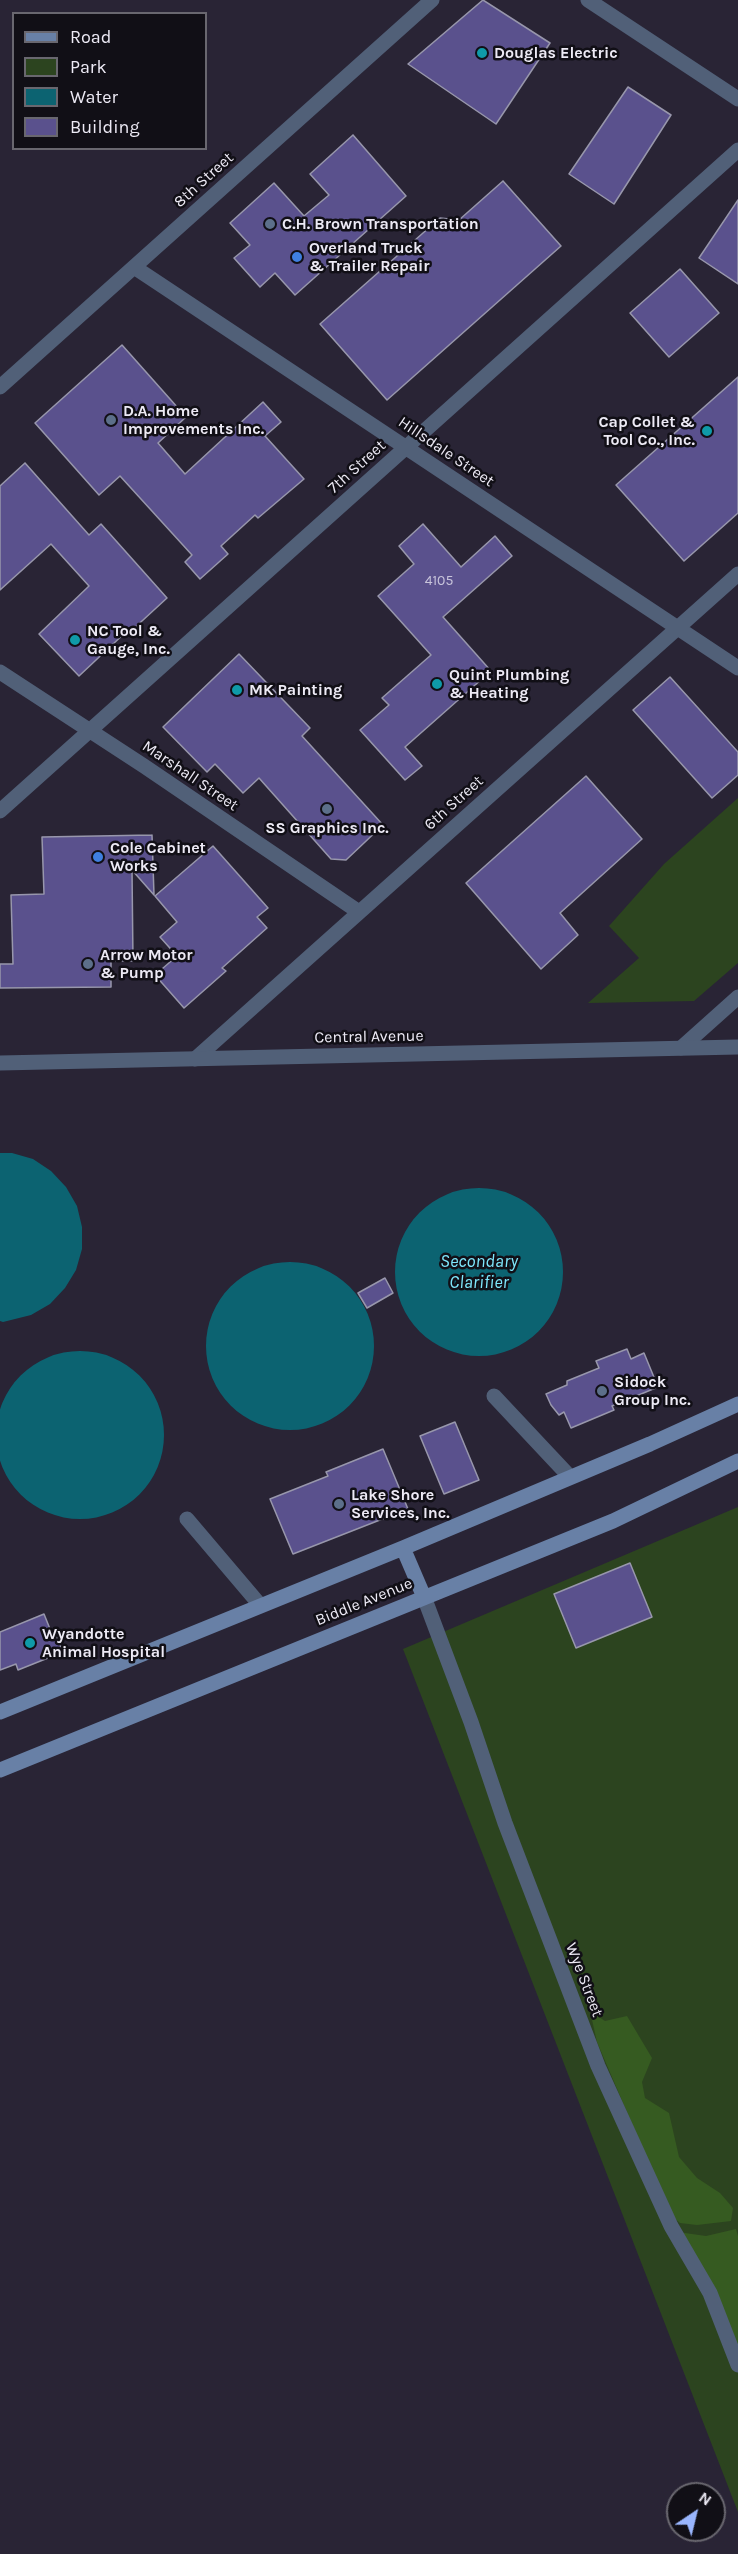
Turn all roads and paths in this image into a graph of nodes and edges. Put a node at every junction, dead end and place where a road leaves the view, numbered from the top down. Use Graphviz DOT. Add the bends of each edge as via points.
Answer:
graph roads {
  1 [pos="432,0"];
  2 [pos="588,0"];
  3 [pos="738,99"];
  4 [pos="738,150"];
  5 [pos="134,267"];
  6 [pos="0,387"];
  7 [pos="406,447"];
  8 [pos="738,574"];
  9 [pos="678,628"];
  10 [pos="738,668"];
  11 [pos="0,672"];
  12 [pos="90,730"];
  13 [pos="0,811"];
  14 [pos="359,912"];
  15 [pos="738,997"];
  16 [pos="738,1047"];
  17 [pos="681,1048"];
  18 [pos="195,1059"];
  19 [pos="0,1063"];
  20 [pos="494,1396"];
  21 [pos="738,1404"];
  22 [pos="738,1461"];
  23 [pos="570,1477"];
  24 [pos="187,1519"];
  25 [pos="403,1548"];
  26 [pos="424,1597"];
  27 [pos="260,1605"];
  28 [pos="0,1712"];
  29 [pos="0,1770"];
  30 [pos="738,2365"];
  1 -- 5 [label="street, 8th Street"];
  2 -- 3 [label="street"];
  4 -- 7 [label="street, 7th Street"];
  5 -- 6 [label="street, 8th Street"];
  5 -- 7 [label="street, Hillsdale Street"];
  7 -- 9 [label="street, Hillsdale Street"];
  7 -- 12 [label="street, 7th Street"];
  8 -- 9 [label="street, 6th Street"];
  9 -- 10 [label="street, Hillsdale Street"];
  9 -- 14 [label="street, 6th Street"];
  11 -- 12 [label="street, Marshall Street"];
  12 -- 13 [label="street, 7th Street"];
  12 -- 14 [label="street, Marshall Street"];
  14 -- 18 [label="street, 6th Street"];
  15 -- 17 [label="street"];
  16 -- 17 [label="street, Central Avenue"];
  17 -- 18 [label="street, Central Avenue"];
  18 -- 19 [label="street, Central Avenue"];
  20 -- 23 [label="street"];
  21 -- 23 [label="main road"];
  22 -- 26 [label="main road, Biddle Avenue" via="613,1521"];
  23 -- 25 [label="main road"];
  24 -- 27 [label="street"];
  25 -- 26 [label="main road"];
  25 -- 27 [label="main road"];
  26 -- 29 [label="main road, Biddle Avenue"];
  26 -- 30 [label="street, Wye Street" via="598,2066 671,2226 710,2293"];
  27 -- 28 [label="main road"];
}
